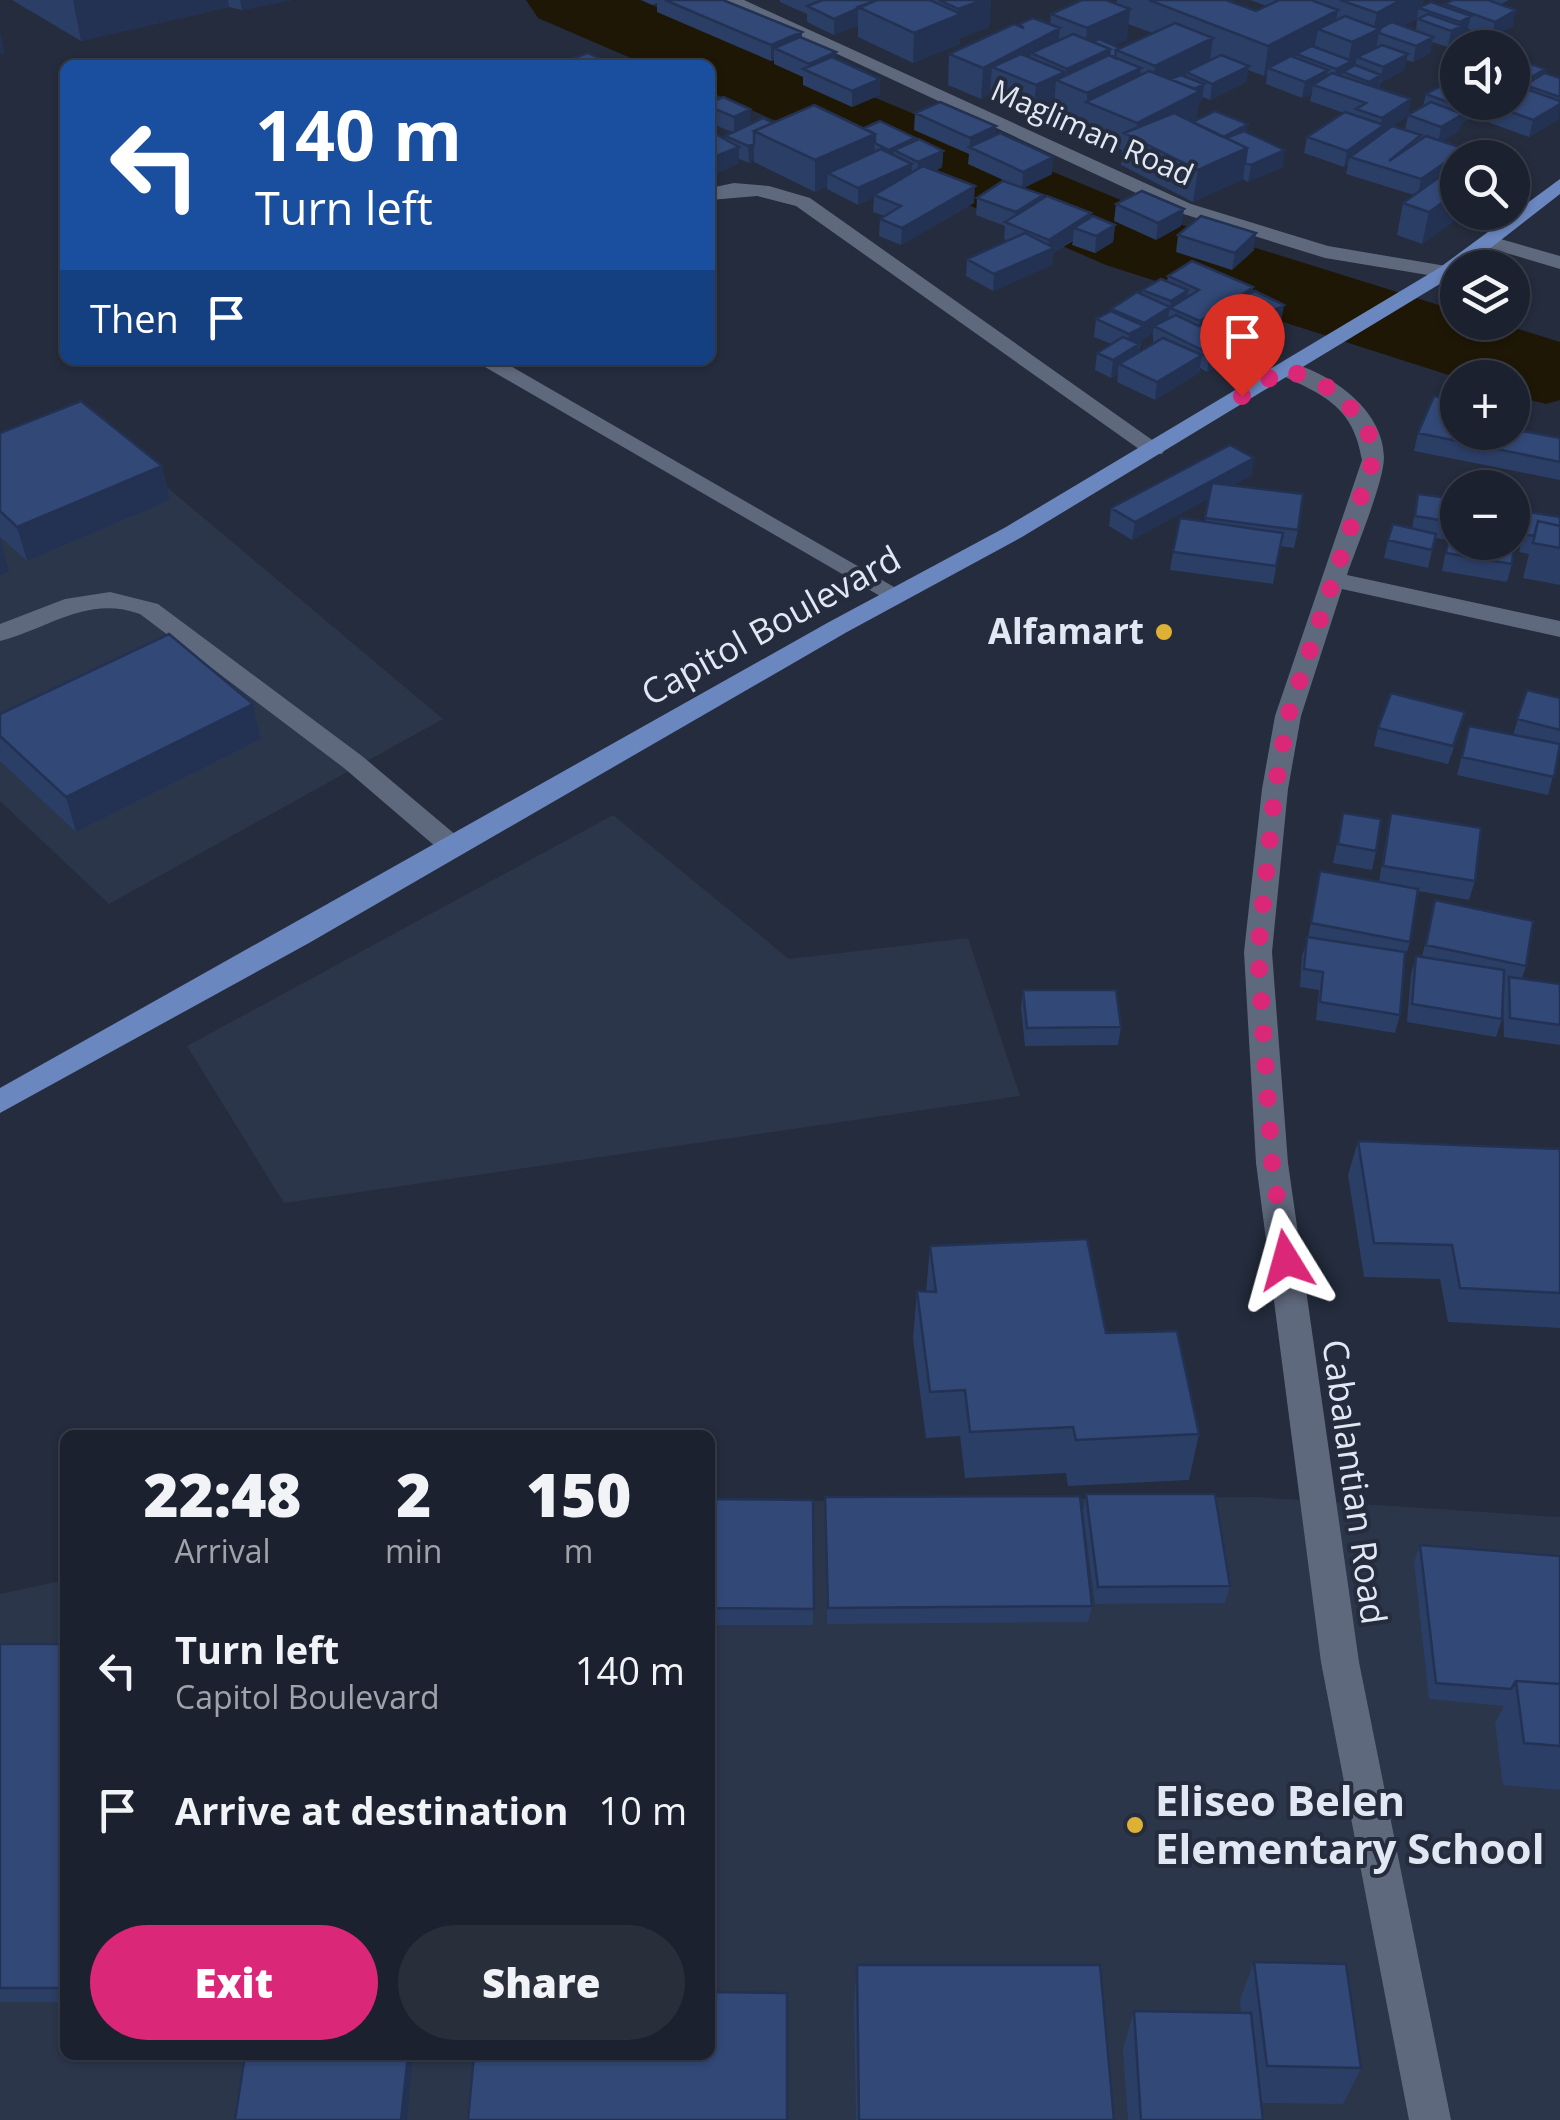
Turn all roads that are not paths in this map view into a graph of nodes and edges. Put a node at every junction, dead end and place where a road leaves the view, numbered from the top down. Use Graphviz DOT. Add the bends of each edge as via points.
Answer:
graph roads {
  1 [pos="730,0"];
  2 [pos="1560,185"];
  3 [pos="715,193"];
  4 [pos="1490,242"];
  5 [pos="1478,250"];
  6 [pos="1560,263"];
  7 [pos="1440,271"];
  8 [pos="1440,276"];
  9 [pos="493,365"];
  10 [pos="1285,368"];
  11 [pos="1154,448"];
  12 [pos="1332,579"];
  13 [pos="896,595"];
  14 [pos="1560,629"];
  15 [pos="0,634"];
  16 [pos="453,847"];
  17 [pos="0,1102"];
  18 [pos="1430,2120"];
  1 -- 7 [label="street, Magliman Road" via="839,41 1184,208 1325,252"];
  2 -- 4 [label="main road, Capitol Boulevard"];
  3 -- 11 [label="street" via="749,188 804,202"];
  4 -- 5 [label="main road, Capitol Boulevard"];
  4 -- 6 [label="street"];
  8 -- 10 [label="main road, Capitol Boulevard"];
  9 -- 13 [label="street"];
  10 -- 11 [label="main road, Capitol Boulevard"];
  10 -- 12 [label="street, Cabalantian Road" via="1337,392 1368,429 1373,460"];
  11 -- 13 [label="main road, Capitol Boulevard"];
  12 -- 14 [label="street"];
  12 -- 18 [label="street, Cabalantian Road" via="1288,716 1258,952 1272,1163 1340,1662"];
  13 -- 16 [label="main road, Capitol Boulevard"];
  15 -- 16 [label="street" via="93,597 124,597 150,609 354,762"];
  16 -- 17 [label="main road, Capitol Boulevard"];
}
